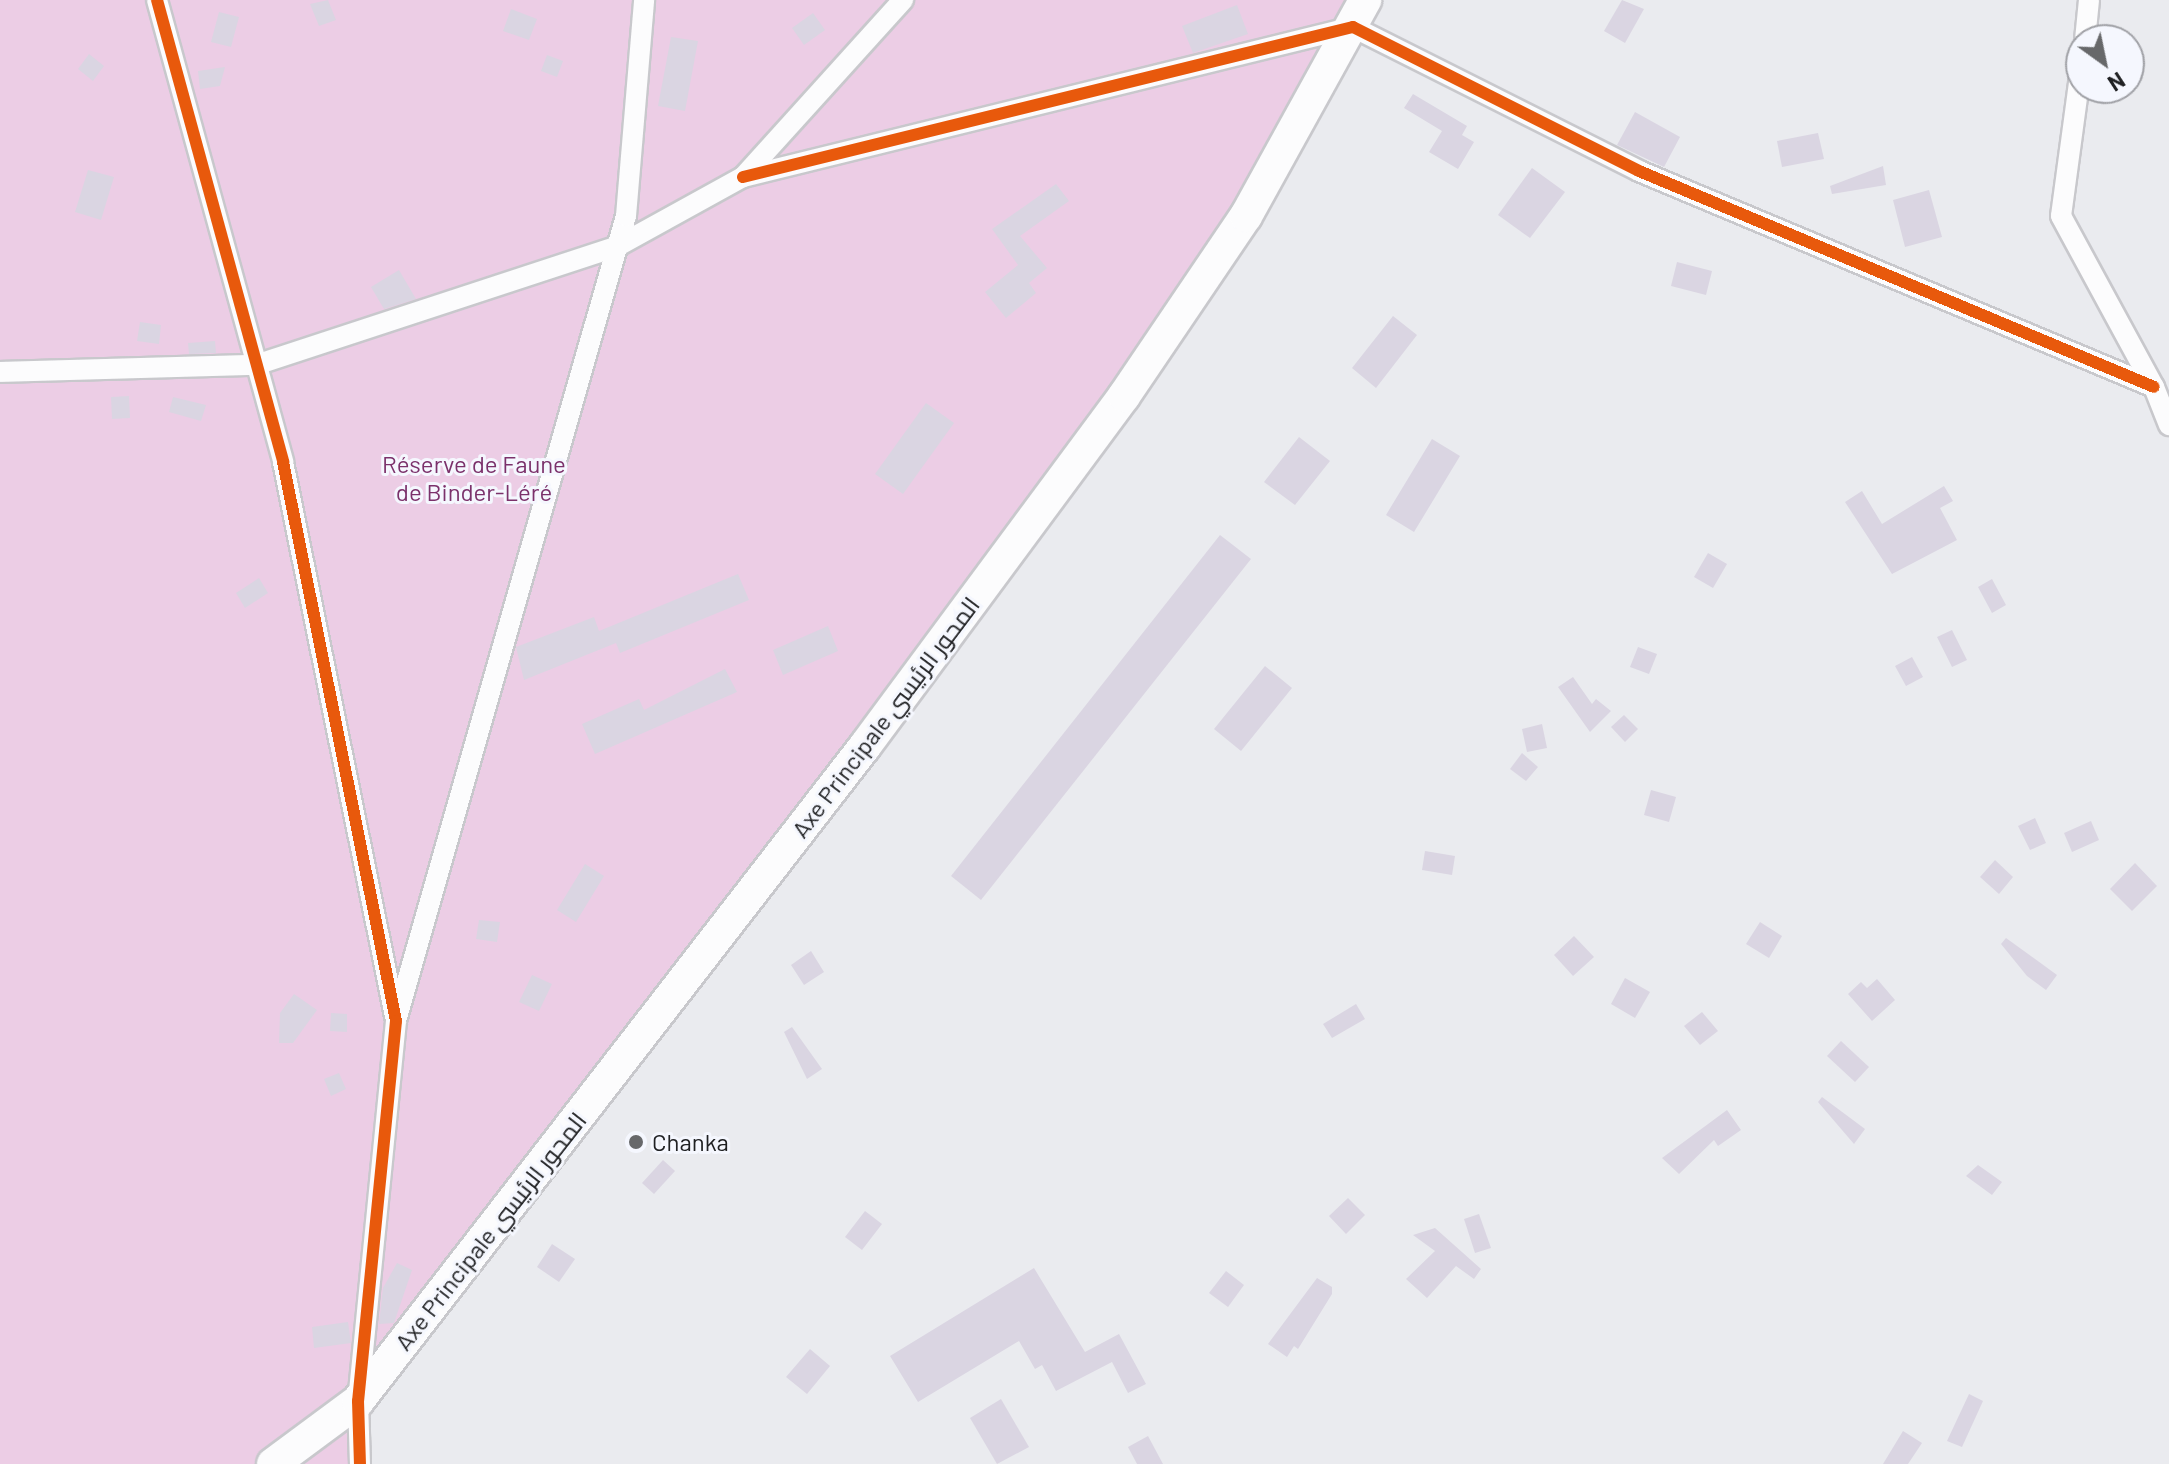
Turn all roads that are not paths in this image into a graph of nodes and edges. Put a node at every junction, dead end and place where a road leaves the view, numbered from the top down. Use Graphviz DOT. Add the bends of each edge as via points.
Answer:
graph roads {
  1 [pos="157,0"];
  2 [pos="644,0"];
  3 [pos="903,0"];
  4 [pos="2089,0"];
  5 [pos="1359,13"];
  6 [pos="2087,24"];
  7 [pos="2076,104"];
  8 [pos="743,177"];
  9 [pos="618,246"];
  10 [pos="256,365"];
  11 [pos="0,372"];
  12 [pos="2154,387"];
  13 [pos="2169,425"];
  14 [pos="396,1021"];
  15 [pos="358,1401"];
  16 [pos="273,1464"];
  17 [pos="360,1464"];
  1 -- 10 [label="street"];
  2 -- 9 [label="street" via="626,216"];
  3 -- 8 [label="street"];
  4 -- 6 [label="street"];
  5 -- 8 [label="street"];
  5 -- 12 [label="street" via="1639,171"];
  5 -- 15 [label="main road, Axe Principale المحور الرئيسي" via="1246,216 1124,396 865,746"];
  7 -- 12 [label="street" via="2061,216"];
  8 -- 9 [label="street"];
  9 -- 10 [label="street"];
  9 -- 14 [label="street"];
  10 -- 11 [label="street"];
  10 -- 14 [label="street" via="283,462"];
  12 -- 13 [label="street"];
  14 -- 15 [label="street"];
  15 -- 16 [label="main road, Axe Principale المحور الرئيسي"];
  15 -- 17 [label="street"];
}
